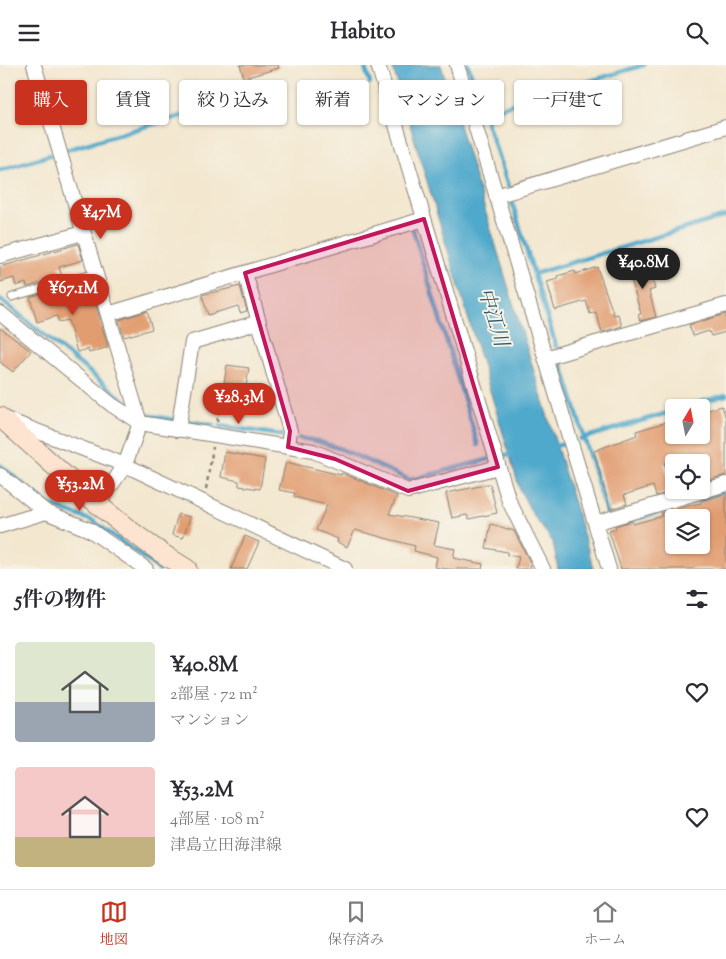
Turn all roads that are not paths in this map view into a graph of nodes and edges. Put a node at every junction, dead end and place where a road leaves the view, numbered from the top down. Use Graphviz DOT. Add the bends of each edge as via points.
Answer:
graph roads {
  1 [pos="34,65"];
  2 [pos="378,65"];
  3 [pos="457,65"];
  4 [pos="726,127"];
  5 [pos="496,196"];
  6 [pos="424,219"];
  7 [pos="83,233"];
  8 [pos="0,255"];
  9 [pos="95,273"];
  10 [pos="245,273"];
  11 [pos="12,297"];
  12 [pos="726,305"];
  13 [pos="0,313"];
  14 [pos="108,314"];
  15 [pos="259,321"];
  16 [pos="545,358"];
  17 [pos="0,417"];
  18 [pos="140,423"];
  19 [pos="178,429"];
  20 [pos="288,447"];
  21 [pos="126,465"];
  22 [pos="498,467"];
  23 [pos="0,475"];
  24 [pos="726,484"];
  25 [pos="98,505"];
  26 [pos="46,513"];
  27 [pos="595,523"];
  28 [pos="0,526"];
  29 [pos="146,569"];
  30 [pos="187,569"];
  31 [pos="345,569"];
  32 [pos="543,569"];
  33 [pos="609,569"];
  1 -- 7 [label="street"];
  2 -- 6 [label="street"];
  3 -- 5 [label="street"];
  4 -- 5 [label="street"];
  5 -- 16 [label="street"];
  6 -- 10 [label="street"];
  6 -- 22 [label="street"];
  7 -- 8 [label="street"];
  7 -- 9 [label="street"];
  9 -- 11 [label="lane"];
  9 -- 14 [label="street"];
  10 -- 14 [label="street"];
  10 -- 15 [label="street"];
  12 -- 16 [label="street"];
  13 -- 18 [label="street" via="112,405"];
  14 -- 18 [label="street"];
  15 -- 19 [label="street" via="192,342"];
  15 -- 20 [label="street" via="290,431"];
  16 -- 27 [label="street"];
  17 -- 21 [label="street"];
  17 -- 25 [label="main road"];
  18 -- 19 [label="street"];
  18 -- 21 [label="street"];
  19 -- 20 [label="street"];
  20 -- 22 [label="street" via="335,459 408,491"];
  21 -- 25 [label="street"];
  21 -- 31 [label="street"];
  22 -- 32 [label="street" via="509,501"];
  23 -- 26 [label="street"];
  24 -- 27 [label="street"];
  25 -- 30 [label="main road"];
  26 -- 28 [label="street"];
  26 -- 29 [label="street" via="90,530"];
  27 -- 33 [label="street"];
}
